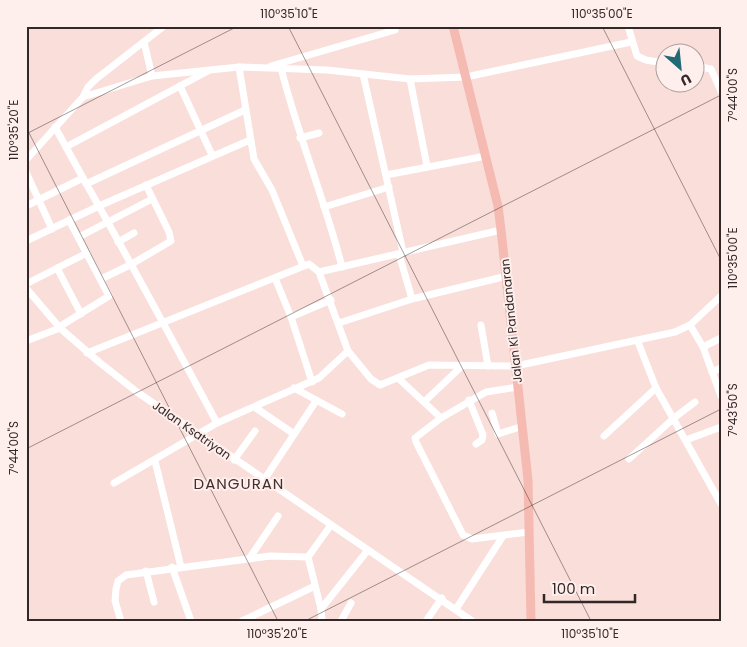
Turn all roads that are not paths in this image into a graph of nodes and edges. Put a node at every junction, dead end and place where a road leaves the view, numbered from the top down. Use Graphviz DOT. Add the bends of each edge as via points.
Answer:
graph roads {
  1 [pos="164,26"];
  2 [pos="453,26"];
  3 [pos="628,26"];
  4 [pos="395,30"];
  5 [pos="144,42"];
  6 [pos="631,42"];
  7 [pos="654,61"];
  8 [pos="239,66"];
  9 [pos="266,68"];
  10 [pos="281,68"];
  11 [pos="704,68"];
  12 [pos="209,71"];
  13 [pos="363,74"];
  14 [pos="152,76"];
  15 [pos="466,77"];
  16 [pos="410,79"];
  17 [pos="180,86"];
  18 [pos="721,91"];
  19 [pos="82,97"];
  20 [pos="245,110"];
  21 [pos="55,127"];
  22 [pos="201,130"];
  23 [pos="319,133"];
  24 [pos="300,138"];
  25 [pos="250,140"];
  26 [pos="66,147"];
  27 [pos="212,155"];
  28 [pos="486,156"];
  29 [pos="26,160"];
  30 [pos="427,166"];
  31 [pos="26,172"];
  32 [pos="386,175"];
  33 [pos="84,181"];
  34 [pos="146,185"];
  35 [pos="389,188"];
  36 [pos="152,199"];
  37 [pos="39,200"];
  38 [pos="26,206"];
  39 [pos="99,206"];
  40 [pos="324,207"];
  41 [pos="70,220"];
  42 [pos="107,222"];
  43 [pos="52,228"];
  44 [pos="501,230"];
  45 [pos="134,233"];
  46 [pos="79,238"];
  47 [pos="26,241"];
  48 [pos="118,242"];
  49 [pos="87,253"];
  50 [pos="401,253"];
  51 [pos="130,265"];
  52 [pos="303,266"];
  53 [pos="342,267"];
  54 [pos="57,268"];
  55 [pos="319,272"];
  56 [pos="506,276"];
  57 [pos="275,278"];
  58 [pos="100,279"];
  59 [pos="26,286"];
  60 [pos="721,296"];
  61 [pos="412,299"];
  62 [pos="331,300"];
  63 [pos="80,314"];
  64 [pos="291,317"];
  65 [pos="164,322"];
  66 [pos="340,323"];
  67 [pos="690,325"];
  68 [pos="481,326"];
  69 [pos="60,328"];
  70 [pos="721,338"];
  71 [pos="26,341"];
  72 [pos="638,342"];
  73 [pos="703,347"];
  74 [pos="348,351"];
  75 [pos="87,353"];
  76 [pos="488,366"];
  77 [pos="516,366"];
  78 [pos="461,367"];
  79 [pos="721,368"];
  80 [pos="712,372"];
  81 [pos="398,378"];
  82 [pos="312,382"];
  83 [pos="518,387"];
  84 [pos="294,388"];
  85 [pos="656,388"];
  86 [pos="721,396"];
  87 [pos="470,400"];
  88 [pos="316,401"];
  89 [pos="424,401"];
  90 [pos="695,402"];
  91 [pos="256,408"];
  92 [pos="492,413"];
  93 [pos="342,414"];
  94 [pos="441,418"];
  95 [pos="674,418"];
  96 [pos="217,423"];
  97 [pos="523,426"];
  98 [pos="721,427"];
  99 [pos="254,431"];
  100 [pos="201,433"];
  101 [pos="294,434"];
  102 [pos="604,436"];
  103 [pos="686,440"];
  104 [pos="476,444"];
  105 [pos="629,459"];
  106 [pos="234,460"];
  107 [pos="155,461"];
  108 [pos="264,480"];
  109 [pos="114,483"];
  110 [pos="721,504"];
  111 [pos="278,516"];
  112 [pos="331,526"];
  113 [pos="529,532"];
  114 [pos="503,536"];
  115 [pos="368,550"];
  116 [pos="308,557"];
  117 [pos="249,558"];
  118 [pos="172,567"];
  119 [pos="182,567"];
  120 [pos="146,571"];
  121 [pos="315,586"];
  122 [pos="442,598"];
  123 [pos="154,602"];
  124 [pos="351,603"];
  125 [pos="321,609"];
  126 [pos="456,609"];
  127 [pos="121,621"];
  128 [pos="191,621"];
  129 [pos="242,621"];
  130 [pos="322,621"];
  131 [pos="340,621"];
  132 [pos="426,621"];
  133 [pos="472,621"];
  134 [pos="531,621"];
  1 -- 5 [label="street"];
  2 -- 15 [label="main road, Jalan Ki Pandanaran"];
  3 -- 6 [label="street"];
  4 -- 9 [label="street"];
  5 -- 14 [label="street"];
  5 -- 19 [label="street" via="90,85"];
  6 -- 7 [label="street" via="639,58"];
  6 -- 15 [label="street"];
  8 -- 9 [label="street"];
  8 -- 12 [label="street"];
  8 -- 20 [label="street"];
  9 -- 10 [label="street"];
  10 -- 13 [label="street"];
  10 -- 24 [label="street"];
  11 -- 18 [label="street" via="711,69"];
  12 -- 14 [label="street"];
  12 -- 17 [label="street"];
  13 -- 16 [label="street"];
  13 -- 32 [label="street"];
  14 -- 19 [label="street"];
  15 -- 16 [label="street"];
  15 -- 28 [label="main road, Jalan Ki Pandanaran"];
  16 -- 30 [label="street"];
  17 -- 22 [label="street"];
  17 -- 26 [label="street"];
  19 -- 21 [label="street"];
  20 -- 22 [label="street"];
  20 -- 25 [label="street"];
  21 -- 26 [label="street"];
  21 -- 29 [label="street"];
  22 -- 27 [label="street"];
  22 -- 33 [label="street"];
  23 -- 24 [label="street"];
  24 -- 40 [label="street"];
  25 -- 27 [label="street"];
  25 -- 52 [label="street" via="255,163 272,190"];
  26 -- 33 [label="street"];
  27 -- 34 [label="street"];
  28 -- 30 [label="street"];
  28 -- 44 [label="main road, Jalan Ki Pandanaran"];
  30 -- 32 [label="street"];
  31 -- 37 [label="street"];
  32 -- 35 [label="street"];
  33 -- 37 [label="street"];
  33 -- 39 [label="street"];
  34 -- 36 [label="street"];
  34 -- 39 [label="street"];
  35 -- 40 [label="street"];
  35 -- 50 [label="street"];
  36 -- 42 [label="street"];
  36 -- 51 [label="street" via="172,239"];
  37 -- 38 [label="street"];
  37 -- 43 [label="street"];
  39 -- 41 [label="street"];
  39 -- 42 [label="street"];
  40 -- 53 [label="street"];
  41 -- 43 [label="street"];
  41 -- 46 [label="street"];
  42 -- 46 [label="street"];
  42 -- 48 [label="street"];
  43 -- 47 [label="street"];
  44 -- 50 [label="street"];
  44 -- 56 [label="main road, Jalan Ki Pandanaran"];
  45 -- 48 [label="street"];
  46 -- 49 [label="street"];
  48 -- 51 [label="street"];
  49 -- 54 [label="street"];
  49 -- 58 [label="street"];
  50 -- 53 [label="street"];
  50 -- 61 [label="street"];
  51 -- 58 [label="street"];
  51 -- 65 [label="street"];
  52 -- 55 [label="street" via="311,265"];
  52 -- 57 [label="street"];
  53 -- 55 [label="street"];
  54 -- 59 [label="street"];
  54 -- 63 [label="street"];
  55 -- 62 [label="street"];
  56 -- 61 [label="street"];
  56 -- 77 [label="main road, Jalan Ki Pandanaran"];
  57 -- 64 [label="street"];
  57 -- 65 [label="street"];
  58 -- 63 [label="street" via="109,297"];
  59 -- 69 [label="street, Jalan Ksatriyan"];
  60 -- 67 [label="street"];
  61 -- 66 [label="street"];
  62 -- 64 [label="street"];
  62 -- 66 [label="street"];
  63 -- 69 [label="street"];
  64 -- 82 [label="street"];
  65 -- 75 [label="street"];
  65 -- 96 [label="street"];
  66 -- 74 [label="street"];
  67 -- 72 [label="street"];
  67 -- 73 [label="street"];
  68 -- 76 [label="street"];
  69 -- 71 [label="street"];
  69 -- 75 [label="street, Jalan Ksatriyan"];
  70 -- 73 [label="street"];
  72 -- 77 [label="street"];
  72 -- 85 [label="street"];
  73 -- 80 [label="street"];
  74 -- 81 [label="street" via="376,384 382,385"];
  74 -- 82 [label="street"];
  75 -- 100 [label="street, Jalan Ksatriyan" via="137,392"];
  76 -- 77 [label="street"];
  76 -- 78 [label="street"];
  77 -- 83 [label="main road, Jalan Ki Pandanaran"];
  78 -- 81 [label="street" via="429,366"];
  78 -- 89 [label="street"];
  79 -- 80 [label="street"];
  80 -- 86 [label="street"];
  81 -- 89 [label="street"];
  82 -- 84 [label="street"];
  83 -- 87 [label="street" via="486,392"];
  83 -- 97 [label="main road, Jalan Ki Pandanaran"];
  84 -- 88 [label="street"];
  84 -- 91 [label="street"];
  85 -- 95 [label="street"];
  85 -- 102 [label="street"];
  87 -- 94 [label="street"];
  87 -- 104 [label="street" via="483,435"];
  88 -- 93 [label="street"];
  88 -- 101 [label="street"];
  89 -- 94 [label="street"];
  90 -- 95 [label="street"];
  91 -- 96 [label="street"];
  91 -- 101 [label="street"];
  92 -- 97 [label="street" via="498,434"];
  94 -- 114 [label="street" via="415,438 460,530 472,539"];
  95 -- 103 [label="street"];
  95 -- 105 [label="street"];
  96 -- 100 [label="street"];
  97 -- 113 [label="main road, Jalan Ki Pandanaran"];
  98 -- 103 [label="street"];
  99 -- 106 [label="street"];
  100 -- 106 [label="street, Jalan Ksatriyan"];
  100 -- 107 [label="street"];
  101 -- 108 [label="street"];
  103 -- 110 [label="street"];
  106 -- 108 [label="street, Jalan Ksatriyan"];
  107 -- 109 [label="street"];
  107 -- 119 [label="street"];
  108 -- 112 [label="street, Jalan Ksatriyan"];
  111 -- 117 [label="street"];
  112 -- 115 [label="street, Jalan Ksatriyan"];
  112 -- 116 [label="street"];
  113 -- 114 [label="street"];
  113 -- 134 [label="main road, Jalan Ki Pandanaran"];
  114 -- 126 [label="street"];
  115 -- 122 [label="street, Jalan Ksatriyan"];
  115 -- 125 [label="street"];
  116 -- 117 [label="street"];
  116 -- 121 [label="street"];
  117 -- 119 [label="street"];
  118 -- 119 [label="street"];
  118 -- 120 [label="street"];
  118 -- 128 [label="street"];
  120 -- 123 [label="street"];
  120 -- 127 [label="street" via="126,575 116,584 115,601"];
  121 -- 125 [label="street"];
  121 -- 129 [label="street"];
  122 -- 126 [label="street, Jalan Ksatriyan"];
  122 -- 132 [label="street"];
  124 -- 131 [label="street"];
  125 -- 130 [label="street"];
  126 -- 133 [label="street, Jalan Ksatriyan"];
}
